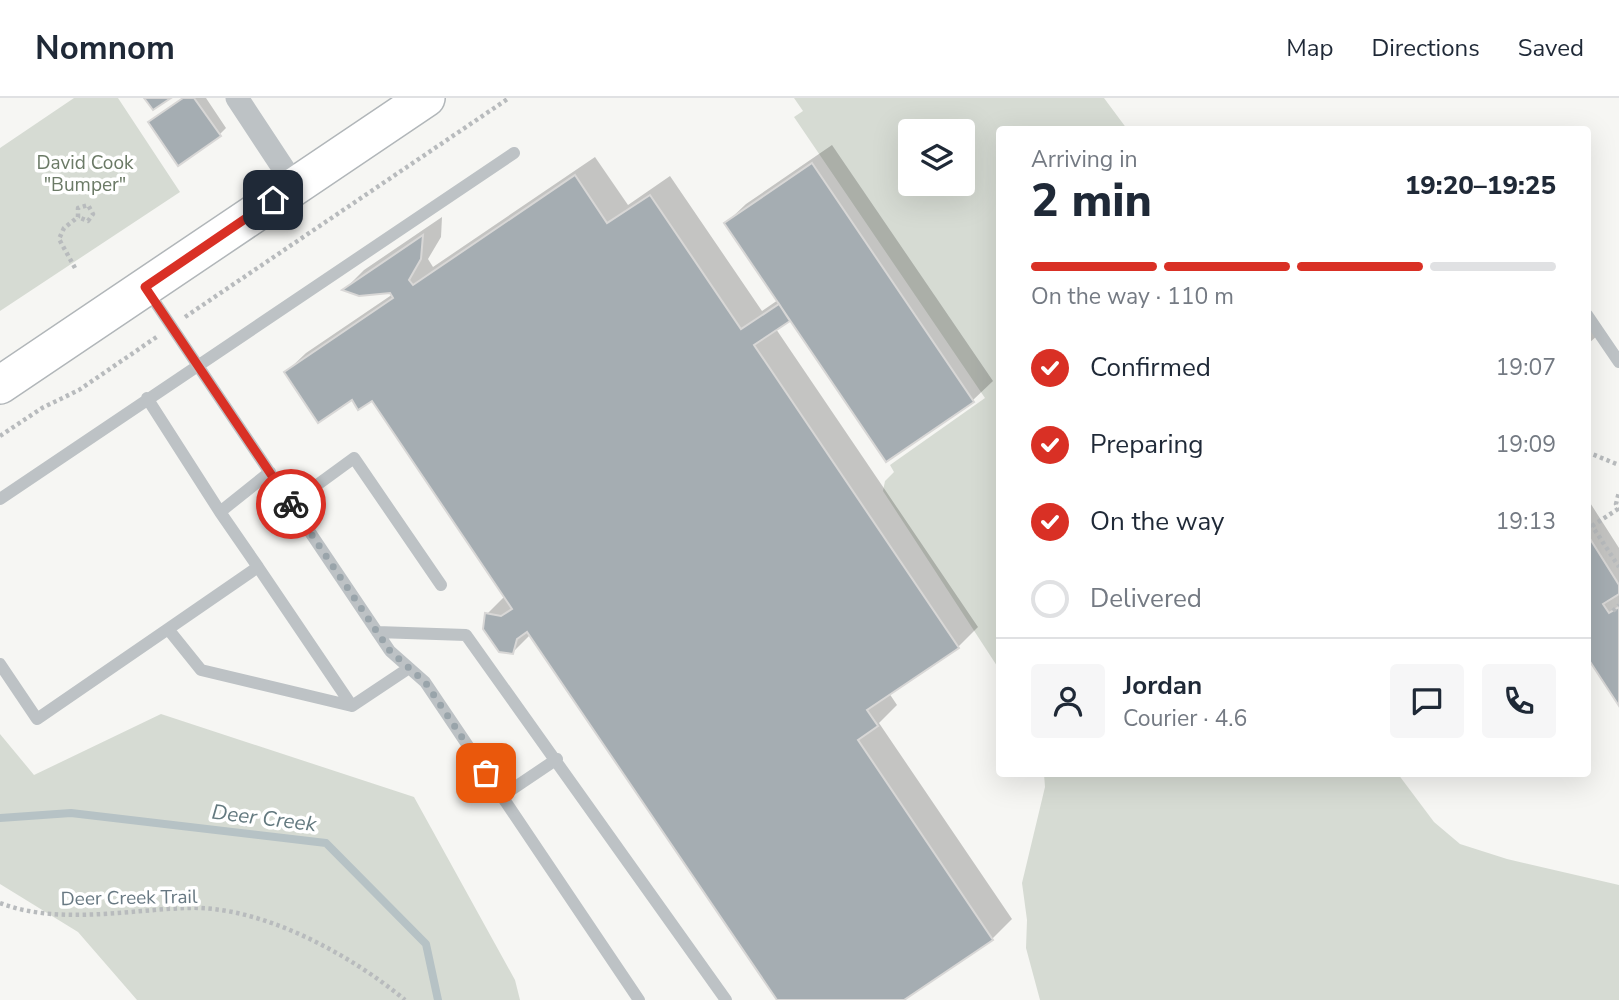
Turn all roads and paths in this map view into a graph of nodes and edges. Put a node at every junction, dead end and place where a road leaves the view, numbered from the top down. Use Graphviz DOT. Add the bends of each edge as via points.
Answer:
graph roads {
  1 [pos="237,98"];
  2 [pos="426,98"];
  3 [pos="509,98"];
  4 [pos="514,153"];
  5 [pos="295,186"];
  6 [pos="78,217"];
  7 [pos="75,268"];
  8 [pos="145,287"];
  9 [pos="1591,321"];
  10 [pos="172,326"];
  11 [pos="1619,362"];
  12 [pos="198,366"];
  13 [pos="0,385"];
  14 [pos="147,398"];
  15 [pos="0,436"];
  16 [pos="1591,454"];
  17 [pos="1619,465"];
  18 [pos="270,472"];
  19 [pos="1619,492"];
  20 [pos="0,499"];
  21 [pos="291,504"];
  22 [pos="1618,510"];
  23 [pos="220,512"];
  24 [pos="1592,526"];
  25 [pos="258,567"];
  26 [pos="1619,567"];
  27 [pos="441,585"];
  28 [pos="1619,605"];
  29 [pos="1613,611"];
  30 [pos="168,629"];
  31 [pos="377,632"];
  32 [pos="0,664"];
  33 [pos="410,668"];
  34 [pos="352,706"];
  35 [pos="557,759"];
  36 [pos="502,796"];
  37 [pos="0,903"];
  38 [pos="405,1000"];
  39 [pos="639,1000"];
  40 [pos="726,1000"];
  1 -- 5 [label="street"];
  2 -- 5 [label="main road"];
  3 -- 10 [label="path"];
  4 -- 12 [label="lane"];
  5 -- 8 [label="main road"];
  6 -- 7 [label="path" via="59,239"];
  8 -- 10 [label="lane"];
  8 -- 13 [label="main road"];
  9 -- 11 [label="lane"];
  10 -- 12 [label="lane"];
  10 -- 15 [label="path" via="79,390"];
  12 -- 14 [label="lane"];
  12 -- 18 [label="lane"];
  14 -- 20 [label="lane"];
  14 -- 23 [label="lane"];
  16 -- 17 [label="path"];
  18 -- 21 [label="lane"];
  18 -- 23 [label="lane"];
  19 -- 22 [label="path"];
  21 -- 27 [label="lane" via="354,458"];
  21 -- 31 [label="lane"];
  22 -- 24 [label="path"];
  23 -- 25 [label="lane"];
  24 -- 26 [label="path"];
  25 -- 30 [label="lane"];
  25 -- 34 [label="lane"];
  28 -- 29 [label="path"];
  30 -- 32 [label="lane" via="37,719"];
  30 -- 34 [label="lane" via="201,670"];
  31 -- 33 [label="lane"];
  31 -- 35 [label="lane" via="466,635"];
  33 -- 34 [label="lane"];
  33 -- 36 [label="lane" via="425,682"];
  35 -- 36 [label="lane"];
  35 -- 40 [label="lane"];
  36 -- 39 [label="lane"];
  37 -- 38 [label="path, Deer Creek Trail" via="24,910 90,914 191,908 267,920 367,970"];
}
